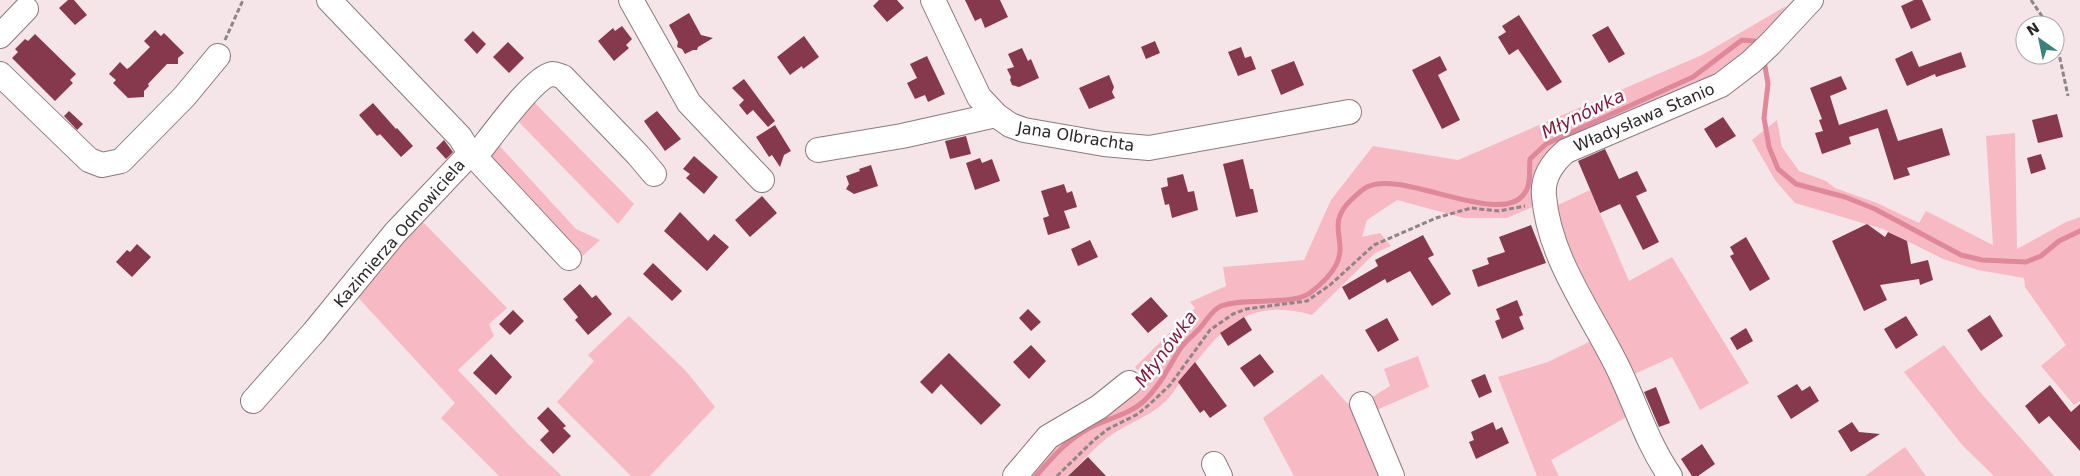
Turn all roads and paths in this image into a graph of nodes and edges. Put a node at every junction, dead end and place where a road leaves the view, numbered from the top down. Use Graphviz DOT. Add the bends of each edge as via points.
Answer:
graph roads {
  1 [pos="243,0"];
  2 [pos="329,0"];
  3 [pos="631,0"];
  4 [pos="933,0"];
  5 [pos="1810,0"];
  6 [pos="2030,0"];
  7 [pos="26,9"];
  8 [pos="2041,15"];
  9 [pos="0,36"];
  10 [pos="218,56"];
  11 [pos="2061,65"];
  12 [pos="0,74"];
  13 [pos="2068,96"];
  14 [pos="1349,112"];
  15 [pos="996,115"];
  16 [pos="818,150"];
  17 [pos="472,155"];
  18 [pos="654,174"];
  19 [pos="762,180"];
  20 [pos="1543,194"];
  21 [pos="569,258"];
  22 [pos="1128,383"];
  23 [pos="253,401"];
  24 [pos="1362,404"];
  25 [pos="1015,476"];
  26 [pos="1057,476"];
  27 [pos="1392,476"];
  28 [pos="1670,476"];
  1 -- 10 [label="path"];
  2 -- 17 [label="street, Kazimierza Odnowiciela" via="460,138"];
  3 -- 19 [label="street" via="689,103"];
  4 -- 15 [label="street, Jana Olbrachta" via="979,97"];
  5 -- 20 [label="street, Władysława Stanio" via="1770,44 1721,85 1566,151 1552,162"];
  6 -- 8 [label="path"];
  7 -- 9 [label="street"];
  10 -- 12 [label="street" via="184,97 121,161 102,165 89,160"];
  11 -- 13 [label="path"];
  14 -- 15 [label="street, Jana Olbrachta" via="1150,148 1104,144 1024,130 1010,126"];
  15 -- 16 [label="street"];
  17 -- 18 [label="street" via="540,80 552,74 563,77"];
  17 -- 21 [label="street"];
  17 -- 23 [label="street, Kazimierza Odnowiciela" via="395,233"];
  20 -- 26 [label="path" via="1512,210 1499,212 1471,208 1436,218 1374,245 1307,301 1246,309 1233,314 1210,330 1170,385 1152,402 1138,414 1108,429"];
  20 -- 28 [label="street, Władysława Stanio" via="1548,223 1562,261 1619,370 1645,432"];
  22 -- 25 [label="street" via="1099,407 1048,437"];
  24 -- 27 [label="street"];
}
